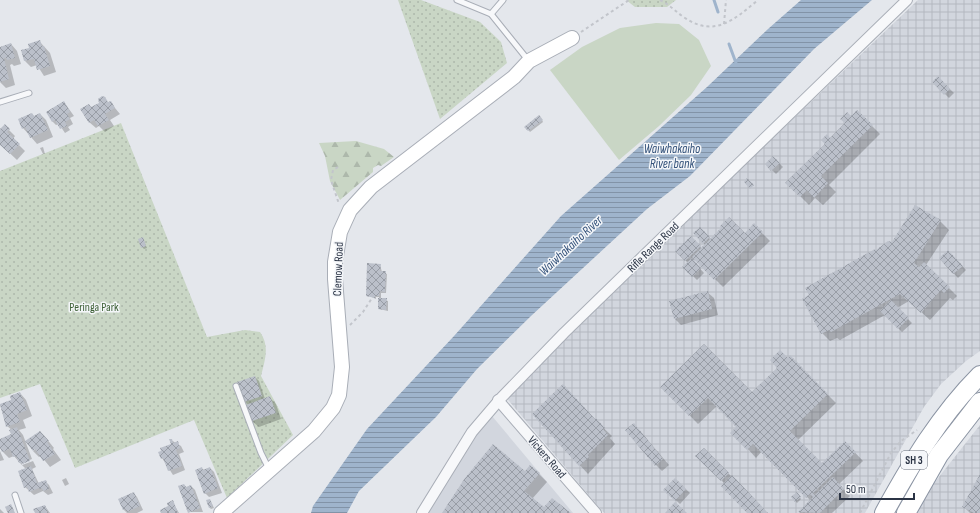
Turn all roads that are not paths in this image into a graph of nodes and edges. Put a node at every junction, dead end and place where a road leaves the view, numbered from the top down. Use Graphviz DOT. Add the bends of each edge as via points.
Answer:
graph roads {
  1 [pos="457,0"];
  2 [pos="503,0"];
  3 [pos="907,0"];
  4 [pos="491,14"];
  5 [pos="572,38"];
  6 [pos="529,61"];
  7 [pos="29,93"];
  8 [pos="0,102"];
  9 [pos="980,375"];
  10 [pos="236,386"];
  11 [pos="498,400"];
  12 [pos="980,402"];
  13 [pos="270,470"];
  14 [pos="15,495"];
  15 [pos="21,513"];
  16 [pos="221,513"];
  17 [pos="422,513"];
  18 [pos="596,513"];
  19 [pos="884,513"];
  20 [pos="906,513"];
  1 -- 4 [label="lane"];
  2 -- 4 [label="lane"];
  3 -- 11 [label="street, Rifle Range Road"];
  4 -- 6 [label="lane"];
  5 -- 6 [label="street, Clemow Road"];
  6 -- 13 [label="street, Clemow Road" via="514,77 371,187 350,210 340,232 335,262 342,367 339,395 333,408 314,431"];
  7 -- 8 [label="lane"];
  9 -- 19 [label="highway, SH 3" via="949,409 920,451"];
  10 -- 13 [label="lane"];
  11 -- 17 [label="street, Rifle Range Road" via="472,432"];
  11 -- 18 [label="street, Vickers Road"];
  12 -- 20 [label="highway, SH 3" via="939,455"];
  13 -- 16 [label="street, Clemow Road"];
  14 -- 15 [label="lane"];
}
